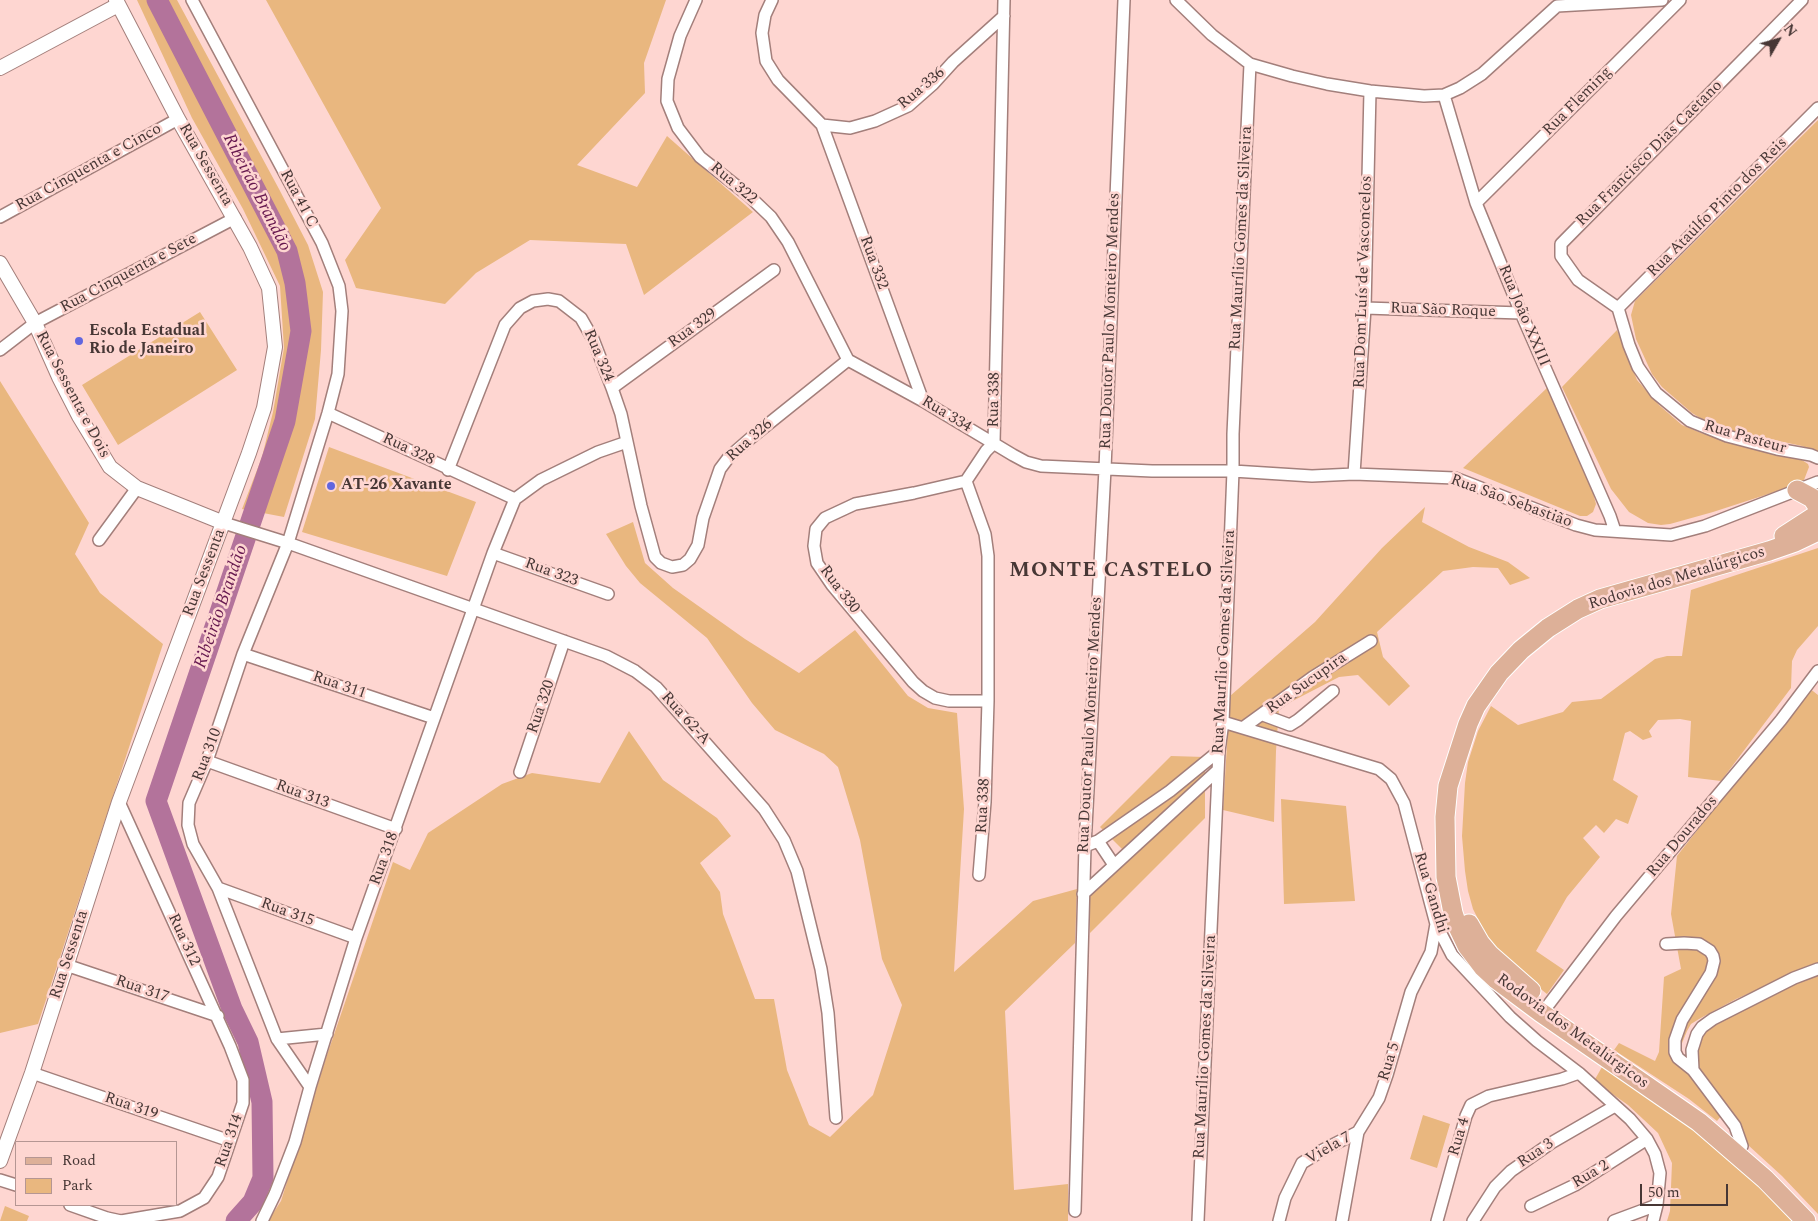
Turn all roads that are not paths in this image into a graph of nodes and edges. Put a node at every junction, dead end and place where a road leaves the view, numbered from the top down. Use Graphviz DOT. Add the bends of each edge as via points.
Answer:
graph roads {
  1 [pos="192,0"];
  2 [pos="696,0"];
  3 [pos="772,0"];
  4 [pos="1004,0"];
  5 [pos="1124,0"];
  6 [pos="1176,0"];
  7 [pos="1662,0"];
  8 [pos="1680,0"];
  9 [pos="1802,0"];
  10 [pos="117,3"];
  11 [pos="1554,3"];
  12 [pos="1004,16"];
  13 [pos="1250,64"];
  14 [pos="0,68"];
  15 [pos="1370,91"];
  16 [pos="1444,95"];
  17 [pos="1818,108"];
  18 [pos="178,119"];
  19 [pos="822,125"];
  20 [pos="1476,203"];
  21 [pos="0,217"];
  22 [pos="236,218"];
  23 [pos="0,263"];
  24 [pos="774,270"];
  25 [pos="1365,308"];
  26 [pos="1618,308"];
  27 [pos="1521,313"];
  28 [pos="34,323"];
  29 [pos="0,350"];
  30 [pos="848,360"];
  31 [pos="612,388"];
  32 [pos="923,401"];
  33 [pos="328,413"];
  34 [pos="627,442"];
  35 [pos="994,444"];
  36 [pos="1818,458"];
  37 [pos="1105,469"];
  38 [pos="448,470"];
  39 [pos="1234,471"];
  40 [pos="1354,474"];
  41 [pos="966,481"];
  42 [pos="1818,482"];
  43 [pos="137,488"];
  44 [pos="1797,490"];
  45 [pos="515,499"];
  46 [pos="1818,507"];
  47 [pos="1818,514"];
  48 [pos="224,523"];
  49 [pos="1818,531"];
  50 [pos="1615,532"];
  51 [pos="99,540"];
  52 [pos="1818,541"];
  53 [pos="288,543"];
  54 [pos="1769,551"];
  55 [pos="494,553"];
  56 [pos="672,567"];
  57 [pos="608,594"];
  58 [pos="474,609"];
  59 [pos="1371,641"];
  60 [pos="564,642"];
  61 [pos="243,654"];
  62 [pos="1818,671"];
  63 [pos="1808,683"];
  64 [pos="1818,690"];
  65 [pos="1334,691"];
  66 [pos="988,701"];
  67 [pos="1262,715"];
  68 [pos="434,718"];
  69 [pos="1223,722"];
  70 [pos="1244,727"];
  71 [pos="1219,751"];
  72 [pos="1457,757"];
  73 [pos="207,761"];
  74 [pos="1218,770"];
  75 [pos="520,772"];
  76 [pos="119,802"];
  77 [pos="396,829"];
  78 [pos="1098,841"];
  79 [pos="1085,846"];
  80 [pos="1114,865"];
  81 [pos="978,875"];
  82 [pos="218,888"];
  83 [pos="1083,894"];
  84 [pos="1436,924"];
  85 [pos="1456,925"];
  86 [pos="356,938"];
  87 [pos="1666,944"];
  88 [pos="66,965"];
  89 [pos="1818,969"];
  90 [pos="1548,1004"];
  91 [pos="218,1016"];
  92 [pos="327,1034"];
  93 [pos="277,1039"];
  94 [pos="1692,1070"];
  95 [pos="32,1073"];
  96 [pos="1579,1073"];
  97 [pos="242,1080"];
  98 [pos="310,1087"];
  99 [pos="1615,1106"];
  100 [pos="836,1118"];
  101 [pos="1358,1132"];
  102 [pos="1647,1139"];
  103 [pos="230,1141"];
  104 [pos="1742,1146"];
  105 [pos="0,1161"];
  106 [pos="0,1180"];
  107 [pos="15,1185"];
  108 [pos="1657,1205"];
  109 [pos="73,1206"];
  110 [pos="1531,1206"];
  111 [pos="1075,1211"];
  112 [pos="1818,1219"];
  113 [pos="262,1221"];
  114 [pos="1198,1221"];
  115 [pos="1279,1221"];
  116 [pos="1342,1221"];
  117 [pos="1437,1221"];
  118 [pos="1473,1221"];
  119 [pos="1614,1221"];
  120 [pos="1653,1221"];
  121 [pos="1806,1221"];
  1 -- 33 [label="street, Rua 41 C" via="322,243 339,286 342,311 338,374"];
  2 -- 30 [label="street, Rua 322" via="680,36 668,79 668,101 678,128 700,157 771,217 788,242"];
  3 -- 19 [label="street" via="762,33 766,61 778,80"];
  4 -- 12 [label="street, Rua 338"];
  5 -- 37 [label="street, Rua Doutor Paulo Monteiro Mendes"];
  6 -- 13 [label="street" via="1212,35"];
  7 -- 11 [label="street"];
  8 -- 20 [label="street, Rua Fleming"];
  9 -- 26 [label="street, Rua Francisco Dias Caetano" via="1561,244 1561,256 1578,280"];
  10 -- 14 [label="street"];
  10 -- 18 [label="street, Rua Sessenta"];
  11 -- 16 [label="street" via="1482,74"];
  12 -- 19 [label="street, Rua 336" via="908,106 876,121 850,128"];
  12 -- 35 [label="street, Rua 338"];
  13 -- 15 [label="street"];
  13 -- 39 [label="street, Rua Maurílio Gomes da Silveira"];
  15 -- 16 [label="street"];
  15 -- 25 [label="street, Rua Dom Luís de Vasconcelos"];
  16 -- 20 [label="street, Rua João XXIII"];
  17 -- 26 [label="street, Rua Ataúlfo Pinto dos Reis"];
  18 -- 21 [label="street, Rua Cinquenta e Cinco"];
  18 -- 22 [label="street, Rua Sessenta"];
  19 -- 32 [label="street, Rua 332"];
  20 -- 27 [label="street, Rua João XXIII"];
  22 -- 28 [label="street, Rua Cinquenta e Sete"];
  22 -- 48 [label="street, Rua Sessenta" via="269,288 275,347 264,408"];
  23 -- 28 [label="street, Rua Sessenta e Dois"];
  24 -- 31 [label="street, Rua 329"];
  25 -- 27 [label="street, Rua São Roque"];
  25 -- 40 [label="street, Rua Dom Luís de Vasconcelos"];
  26 -- 36 [label="street, Rua Pasteur" via="1638,368 1656,393 1690,421 1727,436"];
  27 -- 50 [label="street, Rua João XXIII"];
  28 -- 29 [label="street, Rua Cinquenta e Sete"];
  28 -- 43 [label="street, Rua Sessenta e Dois" via="97,447 110,467"];
  30 -- 32 [label="street, Rua 334"];
  30 -- 56 [label="street, Rua 326" via="729,457 720,469 703,518 698,545 683,565"];
  31 -- 34 [label="street, Rua 324"];
  31 -- 38 [label="street, Rua 324" via="582,318 559,301 533,301 520,308 504,325"];
  32 -- 35 [label="street, Rua 334"];
  33 -- 38 [label="street, Rua 328"];
  33 -- 53 [label="street, Rua 310"];
  34 -- 45 [label="street" via="598,452 541,480"];
  34 -- 56 [label="street, Rua 324" via="655,557"];
  35 -- 37 [label="street, Rua 334" via="1026,462 1041,466"];
  35 -- 41 [label="street, Rua 338" via="986,450"];
  37 -- 39 [label="street, Rua São Sebastião"];
  37 -- 79 [label="street, Rua Doutor Paulo Monteiro Mendes"];
  38 -- 45 [label="street, Rua 328"];
  39 -- 40 [label="street, Rua São Sebastião" via="1312,476"];
  39 -- 69 [label="street, Rua Maurílio Gomes da Silveira"];
  40 -- 50 [label="street, Rua São Sebastião" via="1455,478 1576,526"];
  41 -- 66 [label="street, Rua 338" via="985,534 988,556"];
  41 -- 66 [label="street, Rua 330" via="855,504 825,518 816,529 814,546 817,563 832,585 923,691 949,701"];
  42 -- 44 [label="street, Rua São Sebastião"];
  43 -- 48 [label="street, Rua Sessenta e Dois"];
  43 -- 51 [label="street"];
  44 -- 46 [label="main road" via="1812,498"];
  44 -- 50 [label="street, Rua São Sebastião" via="1705,526 1671,535"];
  45 -- 55 [label="street, Rua 318"];
  47 -- 54 [label="main road" via="1782,537"];
  48 -- 53 [label="street, Rua 62-A"];
  48 -- 76 [label="street, Rua Sessenta"];
  49 -- 54 [label="main road, Rodovia dos Metalúrgicos"];
  52 -- 54 [label="street" via="1804,547"];
  53 -- 58 [label="street, Rua 62-A"];
  53 -- 61 [label="street, Rua 310"];
  54 -- 72 [label="main road, Rodovia dos Metalúrgicos" via="1600,599 1548,628 1521,650 1487,690 1472,715"];
  55 -- 57 [label="street, Rua 323"];
  55 -- 58 [label="street, Rua 318"];
  58 -- 60 [label="street, Rua 62-A"];
  58 -- 68 [label="street, Rua 318"];
  59 -- 67 [label="street, Rua Sucupira" via="1313,677"];
  60 -- 75 [label="street, Rua 320"];
  60 -- 100 [label="street, Rua 62-A" via="606,656 635,671 656,687 745,786 784,840 797,871 821,968"];
  61 -- 68 [label="street, Rua 311"];
  61 -- 73 [label="street, Rua 310"];
  62 -- 63 [label="street, Rua Dourados"];
  63 -- 64 [label="street"];
  63 -- 90 [label="street, Rua Dourados" via="1781,720 1616,916"];
  65 -- 67 [label="street" via="1290,725"];
  66 -- 81 [label="street, Rua 338" via="985,802"];
  67 -- 70 [label="street, Rua Sucupira"];
  68 -- 77 [label="street, Rua 318"];
  69 -- 70 [label="street, Rua Gandhi"];
  69 -- 71 [label="street, Rua Maurílio Gomes da Silveira"];
  70 -- 84 [label="street, Rua Gandhi" via="1379,769 1391,779 1404,803"];
  71 -- 74 [label="street, Rua Maurílio Gomes da Silveira"];
  71 -- 78 [label="street" via="1170,791"];
  72 -- 85 [label="main road, Rodovia dos Metalúrgicos" via="1446,798 1444,837 1446,876"];
  72 -- 90 [label="main road, Rodovia dos Metalúrgicos" via="1455,860 1466,914 1490,955"];
  73 -- 77 [label="street, Rua 313"];
  73 -- 82 [label="street, Rua 310" via="189,803 188,825 193,844"];
  74 -- 80 [label="street"];
  74 -- 114 [label="street, Rua Maurílio Gomes da Silveira"];
  76 -- 88 [label="street, Rua Sessenta"];
  76 -- 91 [label="street, Rua 312"];
  77 -- 86 [label="street, Rua 318"];
  78 -- 79 [label="street"];
  78 -- 80 [label="street"];
  79 -- 83 [label="street, Rua Doutor Paulo Monteiro Mendes"];
  80 -- 83 [label="street"];
  82 -- 86 [label="street, Rua 315"];
  82 -- 93 [label="street, Rua 310"];
  83 -- 111 [label="street, Rua Doutor Paulo Monteiro Mendes"];
  84 -- 85 [label="street"];
  84 -- 96 [label="street, Rua Gandhi" via="1452,955 1489,996 1537,1041"];
  84 -- 101 [label="street, Rua 5" via="1431,952 1411,992 1379,1098"];
  85 -- 121 [label="main road, Rodovia dos Metalúrgicos" via="1466,946 1497,980 1693,1118 1759,1174"];
  86 -- 92 [label="street, Rua 318"];
  87 -- 94 [label="street" via="1698,944 1713,956 1711,973 1682,1020 1675,1040 1678,1058"];
  88 -- 91 [label="street, Rua 317"];
  88 -- 95 [label="street, Rua Sessenta"];
  89 -- 94 [label="street" via="1708,1022 1694,1042"];
  90 -- 104 [label="main road, Rodovia dos Metalúrgicos" via="1693,1107"];
  91 -- 97 [label="street, Rua 312"];
  92 -- 93 [label="street"];
  92 -- 98 [label="street, Rua 318"];
  93 -- 98 [label="street, Rua 310"];
  94 -- 104 [label="street" via="1735,1126"];
  95 -- 103 [label="street, Rua 319"];
  95 -- 105 [label="street, Rua Sessenta"];
  96 -- 99 [label="street, Rua Gandhi"];
  96 -- 117 [label="street, Rua 4" via="1489,1096 1471,1105"];
  97 -- 103 [label="street, Rua 314" via="243,1103"];
  98 -- 113 [label="street, Rua 318" via="295,1142"];
  99 -- 102 [label="street, Rua Gandhi"];
  99 -- 118 [label="street, Rua 3" via="1551,1143 1511,1171 1495,1187"];
  101 -- 115 [label="street, Viela 7" via="1302,1163"];
  101 -- 116 [label="street, Rua 5"];
  102 -- 108 [label="street, Rua Gandhi" via="1660,1173"];
  102 -- 110 [label="street, Rua 2" via="1575,1186"];
  103 -- 109 [label="street, Rua 314" via="218,1176 204,1198 180,1211 121,1221"];
  104 -- 112 [label="main road, Rodovia dos Metalúrgicos" via="1776,1174"];
  106 -- 107 [label="street"];
  108 -- 119 [label="street"];
  108 -- 120 [label="street, Rua Gandhi"];
}
